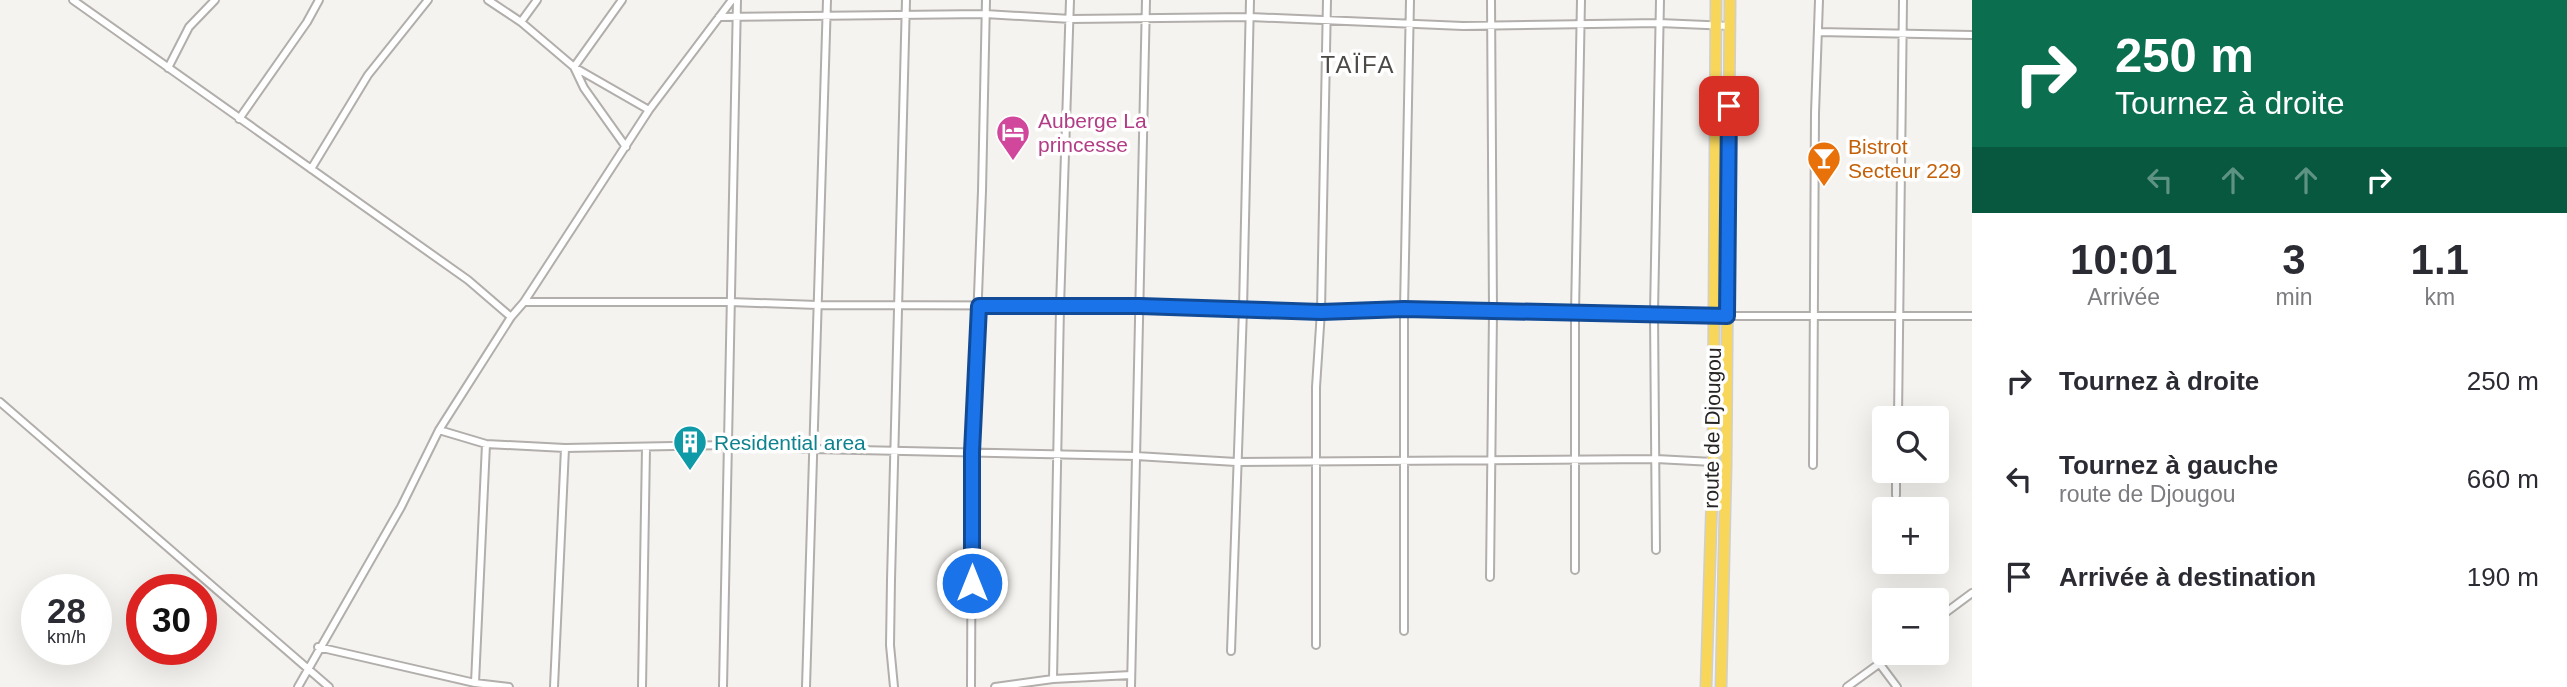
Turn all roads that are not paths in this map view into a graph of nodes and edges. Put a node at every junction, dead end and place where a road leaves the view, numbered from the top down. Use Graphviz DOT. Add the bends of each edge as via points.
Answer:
graph roads {
  1 [pos="73,0"];
  2 [pos="215,0"];
  3 [pos="319,0"];
  4 [pos="428,0"];
  5 [pos="488,0"];
  6 [pos="537,0"];
  7 [pos="622,0"];
  8 [pos="732,0"];
  9 [pos="737,0"];
  10 [pos="827,0"];
  11 [pos="906,0"];
  12 [pos="986,0"];
  13 [pos="1070,0"];
  14 [pos="1146,0"];
  15 [pos="1250,0"];
  16 [pos="1327,0"];
  17 [pos="1409,0"];
  18 [pos="1491,0"];
  19 [pos="1581,0"];
  20 [pos="1660,0"];
  21 [pos="1716,0"];
  22 [pos="1730,0"];
  23 [pos="1819,0"];
  24 [pos="1903,0"];
  25 [pos="985,14"];
  26 [pos="738,15"];
  27 [pos="826,15"];
  28 [pos="906,15"];
  29 [pos="719,16"];
  30 [pos="1146,17"];
  31 [pos="1250,17"];
  32 [pos="1070,19"];
  33 [pos="1327,19"];
  34 [pos="521,22"];
  35 [pos="1659,23"];
  36 [pos="1410,24"];
  37 [pos="1581,25"];
  38 [pos="1490,26"];
  39 [pos="1716,26"];
  40 [pos="1730,26"];
  41 [pos="1818,32"];
  42 [pos="1902,33"];
  43 [pos="1972,35"];
  44 [pos="574,67"];
  45 [pos="168,68"];
  46 [pos="649,110"];
  47 [pos="239,119"];
  48 [pos="626,147"];
  49 [pos="311,169"];
  50 [pos="524,302"];
  51 [pos="730,302"];
  52 [pos="817,305"];
  53 [pos="897,306"];
  54 [pos="979,306"];
  55 [pos="1140,306"];
  56 [pos="1060,307"];
  57 [pos="1243,309"];
  58 [pos="1404,309"];
  59 [pos="1321,312"];
  60 [pos="1493,312"];
  61 [pos="1575,313"];
  62 [pos="1654,313"];
  63 [pos="1713,315"];
  64 [pos="1727,316"];
  65 [pos="1814,316"];
  66 [pos="1972,316"];
  67 [pos="510,317"];
  68 [pos="1900,317"];
  69 [pos="0,402"];
  70 [pos="1898,406"];
  71 [pos="439,430"];
  72 [pos="486,444"];
  73 [pos="728,445"];
  74 [pos="565,448"];
  75 [pos="646,448"];
  76 [pos="812,449"];
  77 [pos="893,451"];
  78 [pos="972,452"];
  79 [pos="1057,454"];
  80 [pos="1136,456"];
  81 [pos="1491,459"];
  82 [pos="1656,459"];
  83 [pos="1406,460"];
  84 [pos="1573,460"];
  85 [pos="1316,461"];
  86 [pos="1236,462"];
  87 [pos="1713,462"];
  88 [pos="1813,465"];
  89 [pos="1896,483"];
  90 [pos="1896,495"];
  91 [pos="1656,550"];
  92 [pos="1575,570"];
  93 [pos="1490,577"];
  94 [pos="1971,597"];
  95 [pos="1949,611"];
  96 [pos="1404,631"];
  97 [pos="1317,645"];
  98 [pos="318,647"];
  99 [pos="1231,651"];
  100 [pos="1876,665"];
  101 [pos="1880,665"];
  102 [pos="308,668"];
  103 [pos="1131,675"];
  104 [pos="1052,679"];
  105 [pos="474,683"];
  106 [pos="298,687"];
  107 [pos="329,687"];
  108 [pos="509,687"];
  109 [pos="554,687"];
  110 [pos="642,687"];
  111 [pos="723,687"];
  112 [pos="806,687"];
  113 [pos="894,687"];
  114 [pos="971,687"];
  115 [pos="995,687"];
  116 [pos="1131,687"];
  117 [pos="1706,687"];
  118 [pos="1721,687"];
  119 [pos="1847,687"];
  120 [pos="1897,687"];
  1 -- 45 [label="street"];
  2 -- 45 [label="street" via="189,27"];
  3 -- 47 [label="street"];
  4 -- 49 [label="street" via="368,75"];
  5 -- 34 [label="street"];
  6 -- 34 [label="street"];
  7 -- 44 [label="street"];
  8 -- 29 [label="street"];
  9 -- 26 [label="street"];
  10 -- 27 [label="street"];
  11 -- 28 [label="street"];
  12 -- 25 [label="street"];
  13 -- 32 [label="street"];
  14 -- 30 [label="street"];
  15 -- 31 [label="street"];
  16 -- 33 [label="street"];
  17 -- 36 [label="street"];
  18 -- 38 [label="street"];
  19 -- 37 [label="street"];
  20 -- 35 [label="street"];
  21 -- 39 [label="highway, route de Djougou"];
  22 -- 40 [label="highway, route de Djougou"];
  23 -- 41 [label="street"];
  24 -- 42 [label="street"];
  25 -- 28 [label="street"];
  25 -- 32 [label="street"];
  25 -- 54 [label="street"];
  26 -- 27 [label="street"];
  26 -- 29 [label="street"];
  26 -- 51 [label="street"];
  27 -- 28 [label="street"];
  27 -- 52 [label="street"];
  28 -- 53 [label="street"];
  29 -- 46 [label="street"];
  30 -- 31 [label="street"];
  30 -- 32 [label="street"];
  30 -- 55 [label="street"];
  31 -- 33 [label="street"];
  31 -- 57 [label="street"];
  32 -- 56 [label="street"];
  33 -- 36 [label="street"];
  33 -- 59 [label="street"];
  34 -- 44 [label="street"];
  35 -- 37 [label="street"];
  35 -- 39 [label="street"];
  35 -- 62 [label="street"];
  36 -- 38 [label="street"];
  36 -- 58 [label="street"];
  37 -- 38 [label="street"];
  37 -- 61 [label="street"];
  38 -- 60 [label="street"];
  39 -- 40 [label="street"];
  39 -- 63 [label="highway, route de Djougou"];
  40 -- 64 [label="highway, route de Djougou"];
  41 -- 42 [label="street"];
  41 -- 65 [label="street"];
  42 -- 43 [label="street"];
  42 -- 68 [label="street"];
  44 -- 46 [label="street"];
  44 -- 48 [label="street"];
  45 -- 47 [label="street"];
  46 -- 48 [label="street"];
  47 -- 49 [label="street"];
  48 -- 50 [label="street"];
  49 -- 67 [label="street" via="468,280"];
  50 -- 51 [label="street"];
  50 -- 67 [label="street"];
  51 -- 52 [label="street"];
  51 -- 73 [label="street"];
  52 -- 53 [label="street"];
  52 -- 76 [label="street"];
  53 -- 54 [label="street"];
  53 -- 77 [label="street"];
  54 -- 56 [label="street"];
  54 -- 78 [label="street"];
  55 -- 56 [label="street"];
  55 -- 57 [label="street"];
  55 -- 80 [label="street"];
  56 -- 79 [label="street"];
  57 -- 59 [label="street"];
  57 -- 86 [label="street"];
  58 -- 59 [label="street"];
  58 -- 60 [label="street"];
  58 -- 83 [label="street"];
  59 -- 85 [label="street"];
  60 -- 61 [label="street"];
  60 -- 81 [label="street"];
  61 -- 62 [label="street"];
  61 -- 84 [label="street"];
  62 -- 63 [label="street"];
  62 -- 82 [label="street"];
  63 -- 64 [label="street"];
  63 -- 87 [label="highway, route de Djougou"];
  64 -- 65 [label="street"];
  64 -- 118 [label="highway, route de Djougou"];
  65 -- 68 [label="street"];
  65 -- 88 [label="street"];
  66 -- 68 [label="street"];
  67 -- 71 [label="street"];
  68 -- 70 [label="street"];
  69 -- 102 [label="street"];
  71 -- 72 [label="street"];
  71 -- 98 [label="street" via="401,507"];
  72 -- 74 [label="street"];
  72 -- 105 [label="street"];
  73 -- 75 [label="street"];
  73 -- 76 [label="street"];
  73 -- 111 [label="street"];
  74 -- 75 [label="street"];
  74 -- 109 [label="street"];
  75 -- 110 [label="street"];
  76 -- 77 [label="street"];
  76 -- 112 [label="street"];
  77 -- 78 [label="street"];
  77 -- 113 [label="street" via="890,645"];
  78 -- 79 [label="street"];
  78 -- 114 [label="street"];
  79 -- 80 [label="street"];
  79 -- 104 [label="street"];
  80 -- 86 [label="street"];
  80 -- 103 [label="street"];
  81 -- 83 [label="street"];
  81 -- 84 [label="street"];
  81 -- 93 [label="street"];
  82 -- 84 [label="street"];
  82 -- 87 [label="street"];
  82 -- 91 [label="street"];
  83 -- 85 [label="street"];
  83 -- 96 [label="street"];
  84 -- 92 [label="street"];
  85 -- 86 [label="street"];
  85 -- 97 [label="street"];
  86 -- 99 [label="street"];
  87 -- 117 [label="highway, route de Djougou"];
  89 -- 90 [label="street"];
  94 -- 95 [label="street"];
  98 -- 102 [label="street"];
  98 -- 105 [label="street"];
  100 -- 119 [label="street"];
  101 -- 120 [label="street"];
  102 -- 106 [label="street"];
  102 -- 107 [label="street"];
  103 -- 104 [label="street"];
  103 -- 116 [label="street"];
  104 -- 115 [label="street"];
  105 -- 108 [label="street"];
}
